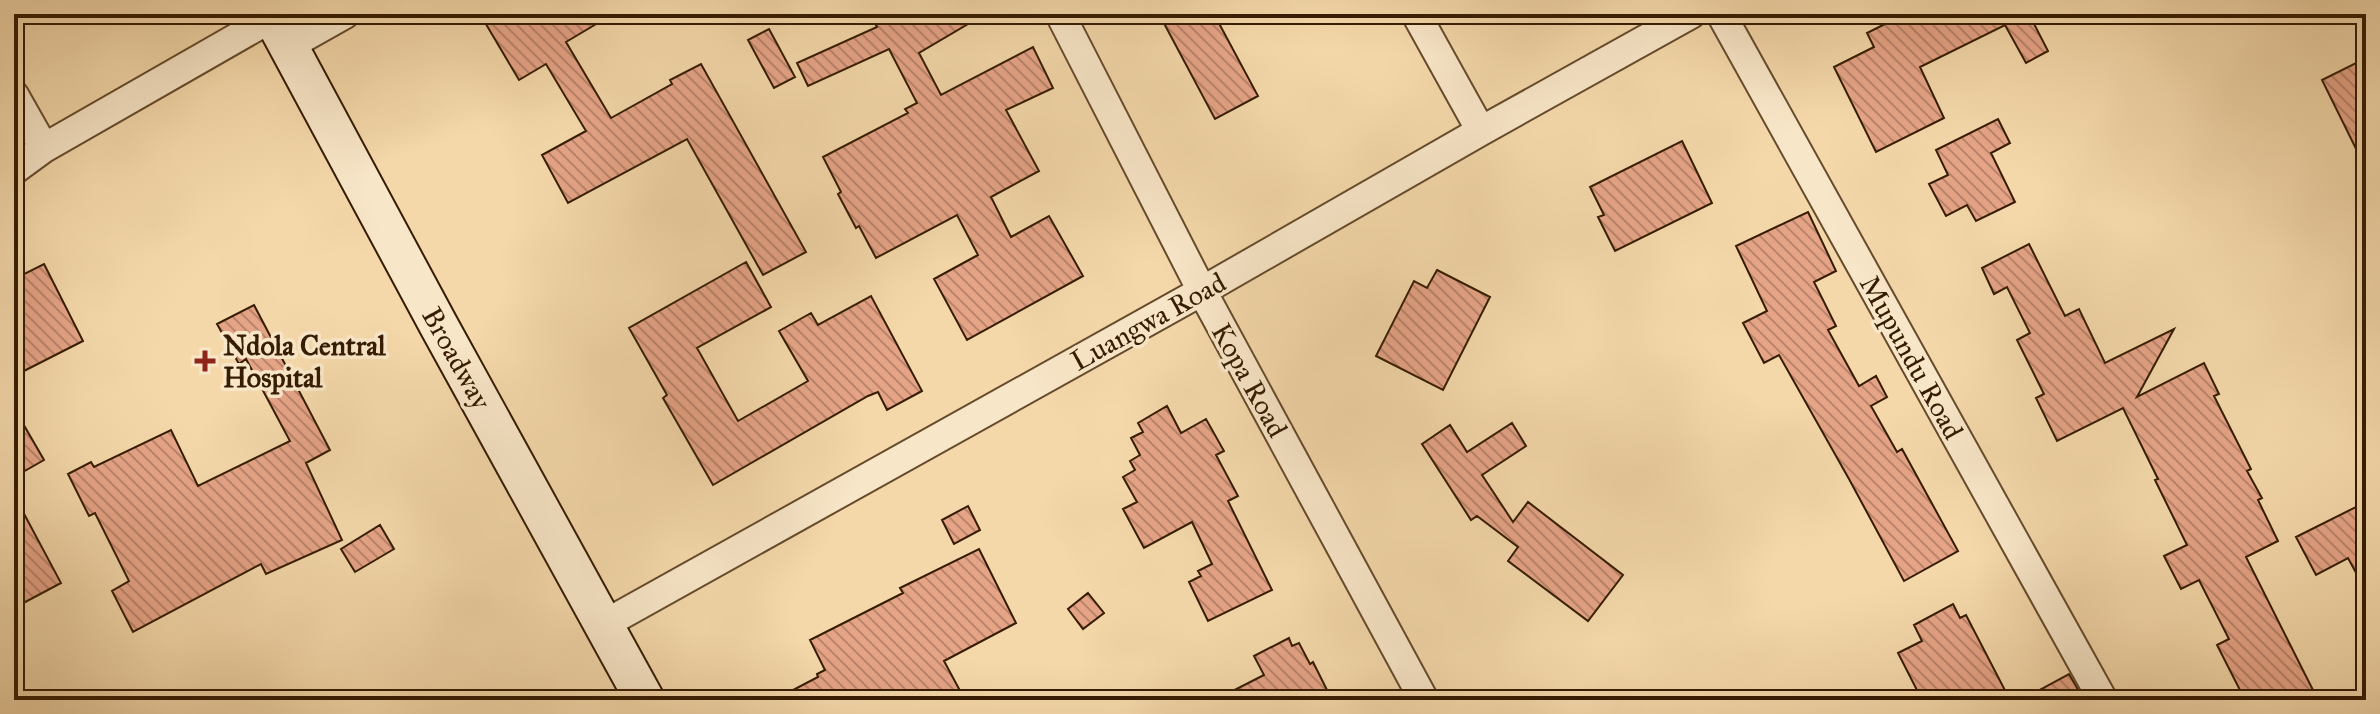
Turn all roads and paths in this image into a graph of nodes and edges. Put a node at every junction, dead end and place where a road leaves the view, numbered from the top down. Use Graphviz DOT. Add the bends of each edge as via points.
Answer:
graph roads {
  1 [pos="345,14"];
  2 [pos="1060,14"];
  3 [pos="1416,14"];
  4 [pos="1691,14"];
  5 [pos="1721,14"];
  6 [pos="278,25"];
  7 [pos="14,95"];
  8 [pos="1481,131"];
  9 [pos="44,148"];
  10 [pos="14,170"];
  11 [pos="1202,291"];
  12 [pos="603,625"];
  13 [pos="645,700"];
  14 [pos="1424,700"];
  15 [pos="2103,700"];
  1 -- 6 [label="street"];
  2 -- 11 [label="street, Kopa Road"];
  3 -- 8 [label="street"];
  4 -- 8 [label="street, Luangwa Road"];
  5 -- 15 [label="street, Mupundu Road"];
  6 -- 9 [label="street"];
  6 -- 12 [label="main road, Broadway"];
  7 -- 9 [label="street"];
  8 -- 11 [label="street, Luangwa Road"];
  9 -- 10 [label="street"];
  11 -- 12 [label="street, Luangwa Road"];
  11 -- 14 [label="street, Kopa Road"];
  12 -- 13 [label="main road, Broadway"];
}
